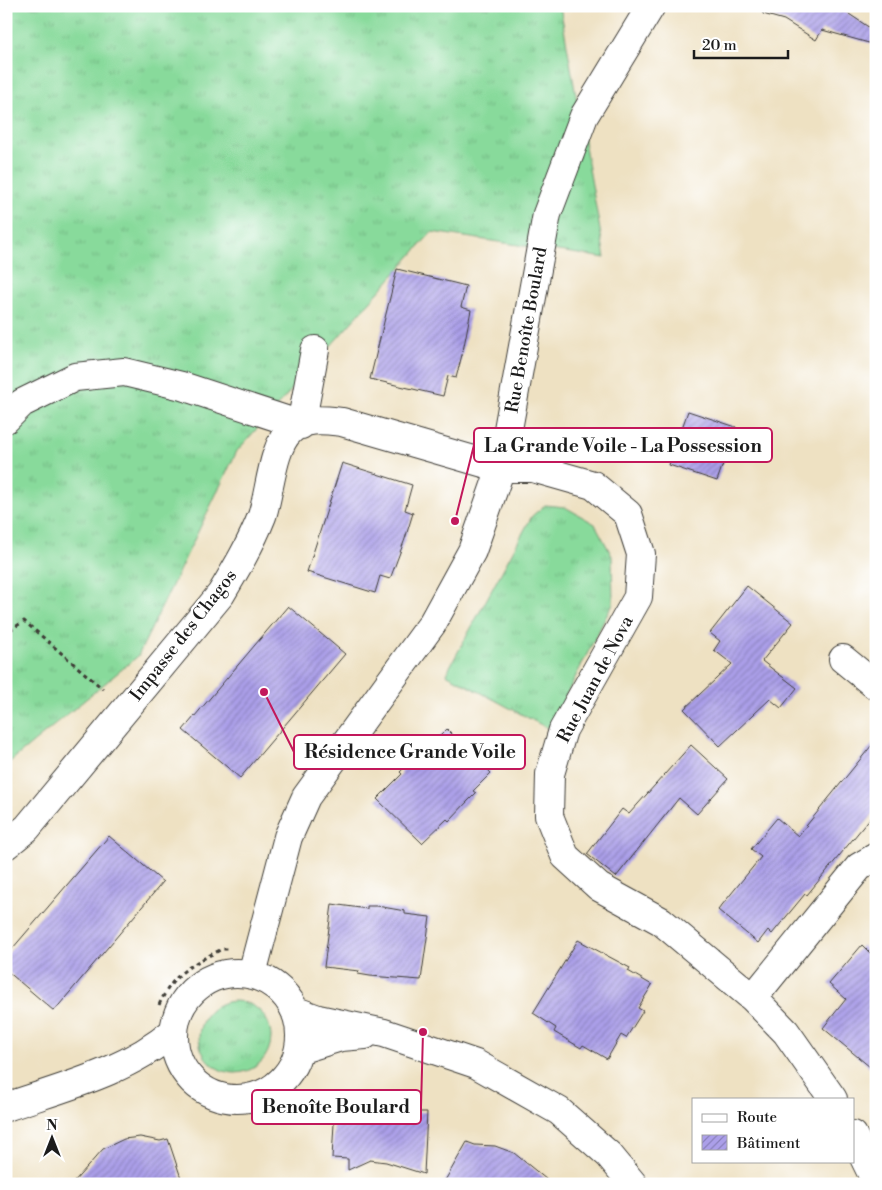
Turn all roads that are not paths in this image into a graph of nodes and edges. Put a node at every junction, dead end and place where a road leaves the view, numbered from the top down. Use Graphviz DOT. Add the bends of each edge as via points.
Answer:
graph roads {
  1 [pos="651,6"];
  2 [pos="315,350"];
  3 [pos="6,419"];
  4 [pos="301,424"];
  5 [pos="501,468"];
  6 [pos="842,659"];
  7 [pos="876,686"];
  8 [pos="6,845"];
  9 [pos="876,857"];
  10 [pos="255,962"];
  11 [pos="753,998"];
  12 [pos="296,1011"];
  13 [pos="173,1032"];
  14 [pos="384,1033"];
  15 [pos="299,1050"];
  16 [pos="180,1066"];
  17 [pos="117,1068"];
  18 [pos="832,1098"];
  19 [pos="6,1107"];
  20 [pos="854,1137"];
  21 [pos="876,1182"];
  22 [pos="633,1184"];
  1 -- 5 [label="street, Rue Benoîte Boulard" via="584,116 547,214"];
  2 -- 4 [label="street"];
  3 -- 4 [label="street" via="22,403 75,377 124,372 182,386"];
  4 -- 5 [label="street" via="323,419 342,422"];
  4 -- 8 [label="street, Impasse des Chagos" via="290,430 281,445 262,516 244,557 220,594 27,828"];
  5 -- 10 [label="street, Rue Benoîte Boulard" via="472,551 432,624 306,797 288,837"];
  5 -- 11 [label="street, Rue Juan de Nova" via="532,468 593,485 628,514 641,554 638,597 563,730 550,774 549,816 565,856 599,887 661,921"];
  6 -- 7 [label="street"];
  9 -- 11 [label="street" via="859,867"];
  10 -- 12 [label="street"];
  10 -- 13 [label="street" via="199,985 177,1014"];
  11 -- 18 [label="street, Rue Juan de Nova" via="786,1032"];
  12 -- 14 [label="street"];
  12 -- 15 [label="street"];
  13 -- 16 [label="street"];
  13 -- 17 [label="street" via="158,1045"];
  14 -- 15 [label="street" via="341,1037"];
  14 -- 22 [label="street" via="476,1064 559,1111 609,1155"];
  15 -- 16 [label="street" via="279,1083 262,1094 244,1099 224,1098 206,1091"];
  16 -- 17 [label="street" via="160,1063"];
  17 -- 19 [label="street"];
  20 -- 21 [label="street"];
}
